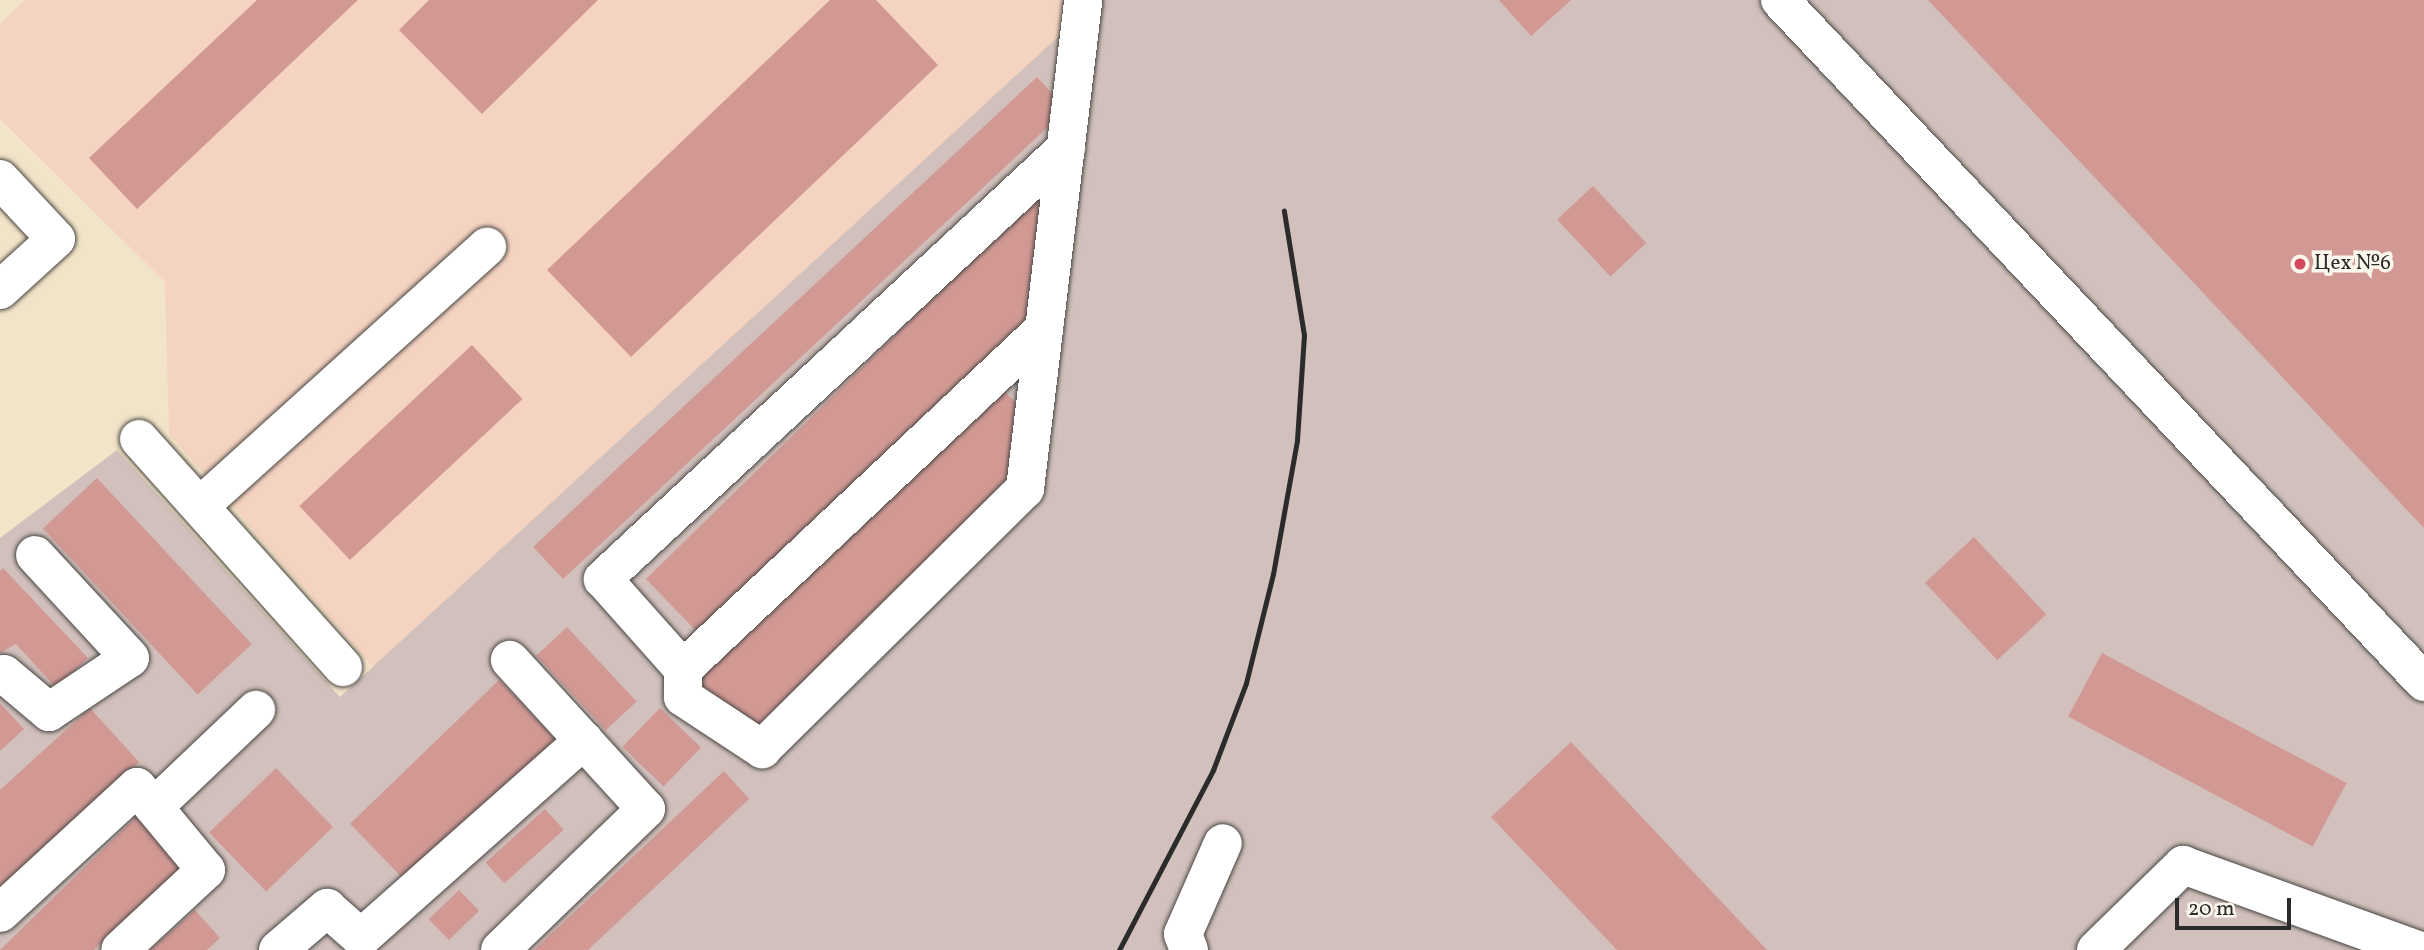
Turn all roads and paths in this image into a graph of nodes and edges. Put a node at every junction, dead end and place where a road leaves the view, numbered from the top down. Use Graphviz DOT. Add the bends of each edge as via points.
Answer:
graph roads {
  1 [pos="1083,0"];
  2 [pos="1780,0"];
  3 [pos="1066,148"];
  4 [pos="0,179"];
  5 [pos="486,247"];
  6 [pos="0,290"];
  7 [pos="1044,330"];
  8 [pos="139,439"];
  9 [pos="200,506"];
  10 [pos="36,555"];
  11 [pos="510,660"];
  12 [pos="343,667"];
  13 [pos="683,669"];
  14 [pos="0,676"];
  15 [pos="2424,682"];
  16 [pos="256,710"];
  17 [pos="584,740"];
  18 [pos="154,807"];
  19 [pos="1223,844"];
  20 [pos="0,913"];
  21 [pos="365,944"];
  22 [pos="120,950"];
  23 [pos="278,950"];
  24 [pos="500,950"];
  25 [pos="1189,950"];
  26 [pos="2096,950"];
  27 [pos="2418,950"];
  1 -- 3 [label="lane"];
  2 -- 15 [label="lane"];
  3 -- 7 [label="lane"];
  3 -- 13 [label="lane" via="603,579"];
  4 -- 6 [label="lane" via="56,239"];
  5 -- 9 [label="lane"];
  7 -- 13 [label="lane"];
  7 -- 13 [label="lane" via="1025,489 762,749 683,697"];
  8 -- 9 [label="lane"];
  9 -- 12 [label="lane"];
  10 -- 14 [label="lane" via="130,658 49,712 4,674"];
  11 -- 17 [label="lane"];
  16 -- 18 [label="lane"];
  17 -- 21 [label="lane"];
  17 -- 24 [label="lane" via="646,809"];
  18 -- 20 [label="lane" via="136,787"];
  18 -- 22 [label="lane" via="206,870"];
  19 -- 25 [label="lane" via="1183,934"];
  21 -- 23 [label="lane" via="327,908"];
  26 -- 27 [label="lane" via="2183,865"];
}
